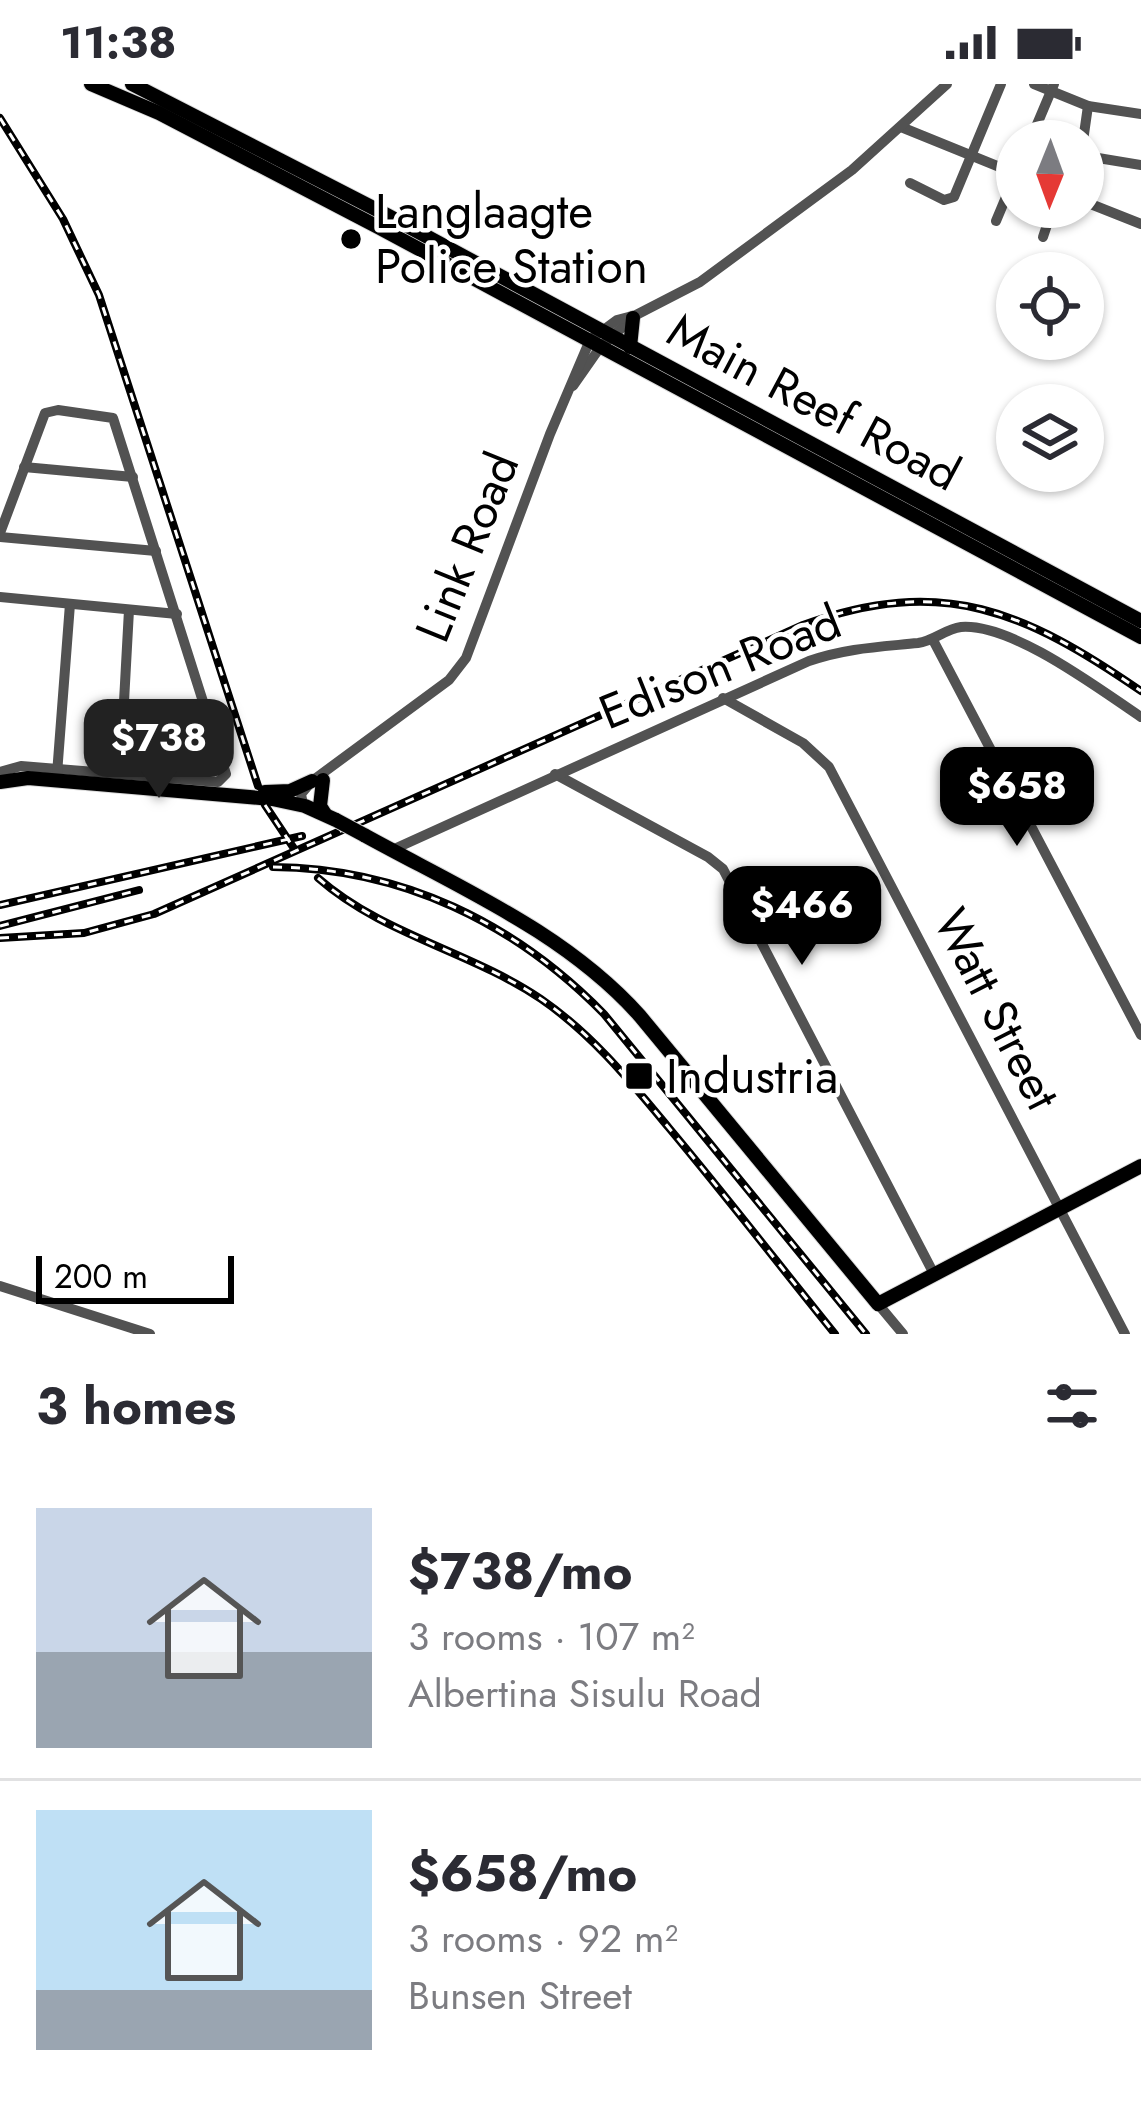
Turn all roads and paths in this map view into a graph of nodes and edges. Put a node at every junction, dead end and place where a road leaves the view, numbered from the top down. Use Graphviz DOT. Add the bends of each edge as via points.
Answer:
graph roads {
  1 [pos="91,84"];
  2 [pos="132,84"];
  3 [pos="947,84"];
  4 [pos="1000,84"];
  5 [pos="1034,84"];
  6 [pos="1052,87"];
  7 [pos="1088,106"];
  8 [pos="1141,115"];
  9 [pos="1039,120"];
  10 [pos="1086,120"];
  11 [pos="901,127"];
  12 [pos="970,155"];
  13 [pos="1104,159"];
  14 [pos="1141,164"];
  15 [pos="996,165"];
  16 [pos="303,180"];
  17 [pos="910,183"];
  18 [pos="1104,209"];
  19 [pos="1141,224"];
  20 [pos="1046,228"];
  21 [pos="1043,237"];
  22 [pos="635,316"];
  23 [pos="600,338"];
  24 [pos="630,346"];
  25 [pos="24,467"];
  26 [pos="133,477"];
  27 [pos="871,484"];
  28 [pos="0,535"];
  29 [pos="156,551"];
  30 [pos="0,597"];
  31 [pos="70,604"];
  32 [pos="129,610"];
  33 [pos="177,614"];
  34 [pos="1141,621"];
  35 [pos="1141,638"];
  36 [pos="933,640"];
  37 [pos="723,698"];
  38 [pos="1141,717"];
  39 [pos="214,730"];
  40 [pos="0,772"];
  41 [pos="57,774"];
  42 [pos="555,775"];
  43 [pos="317,780"];
  44 [pos="0,782"];
  45 [pos="199,793"];
  46 [pos="304,805"];
  47 [pos="331,817"];
  48 [pos="392,850"];
  49 [pos="1141,1035"];
  50 [pos="1141,1166"];
  51 [pos="1060,1208"];
  52 [pos="934,1274"];
  53 [pos="0,1286"];
  54 [pos="878,1304"];
  55 [pos="150,1334"];
  56 [pos="903,1334"];
  57 [pos="1125,1334"];
  1 -- 16 [label="main road, Main Reef Road"];
  2 -- 16 [label="main road, Main Reef Road"];
  3 -- 11 [label="street, Link Road"];
  4 -- 12 [label="street"];
  5 -- 6 [label="street"];
  6 -- 7 [label="street"];
  6 -- 9 [label="street"];
  7 -- 8 [label="street"];
  7 -- 10 [label="street"];
  11 -- 12 [label="street"];
  11 -- 22 [label="street, Link Road" via="716,270"];
  12 -- 15 [label="street"];
  12 -- 17 [label="street" via="950,200"];
  13 -- 14 [label="street"];
  16 -- 23 [label="main road, Main Reef Road"];
  18 -- 19 [label="street"];
  20 -- 21 [label="street"];
  22 -- 23 [label="street, Link Road"];
  22 -- 24 [label="main road"];
  23 -- 24 [label="main road, Main Reef Road"];
  23 -- 27 [label="main road, Main Reef Road"];
  23 -- 43 [label="street, Link Road" via="571,388 466,658 449,680"];
  24 -- 27 [label="main road, Main Reef Road"];
  25 -- 26 [label="street"];
  25 -- 26 [label="street" via="41,417 58,410 118,424"];
  25 -- 28 [label="street"];
  26 -- 29 [label="street"];
  27 -- 34 [label="main road, Main Reef Road"];
  27 -- 35 [label="main road, Main Reef Road"];
  28 -- 29 [label="street"];
  29 -- 33 [label="street"];
  30 -- 31 [label="street"];
  31 -- 32 [label="street"];
  31 -- 41 [label="street"];
  32 -- 33 [label="street"];
  32 -- 39 [label="street" via="123,720"];
  33 -- 39 [label="street"];
  36 -- 37 [label="street, Edison Road" via="834,652"];
  36 -- 38 [label="street, Edison Road" via="962,627 1005,638"];
  36 -- 49 [label="street"];
  37 -- 42 [label="street, Edison Road"];
  37 -- 51 [label="street, Watt Street" via="813,749 829,767"];
  39 -- 41 [label="street" via="226,774 218,782"];
  40 -- 41 [label="street"];
  41 -- 44 [label="main road"];
  41 -- 45 [label="main road"];
  42 -- 48 [label="street, Edison Road"];
  42 -- 52 [label="street" via="723,869"];
  43 -- 45 [label="main road" via="284,792"];
  43 -- 46 [label="street"];
  43 -- 47 [label="main road" via="320,806"];
  45 -- 46 [label="main road"];
  46 -- 47 [label="main road"];
  47 -- 48 [label="main road, bridge"];
  48 -- 54 [label="main road" via="544,935 616,989"];
  50 -- 51 [label="main road"];
  51 -- 52 [label="main road"];
  51 -- 57 [label="street, Watt Street"];
  52 -- 54 [label="main road"];
  53 -- 55 [label="street"];
  54 -- 56 [label="street"];
}
